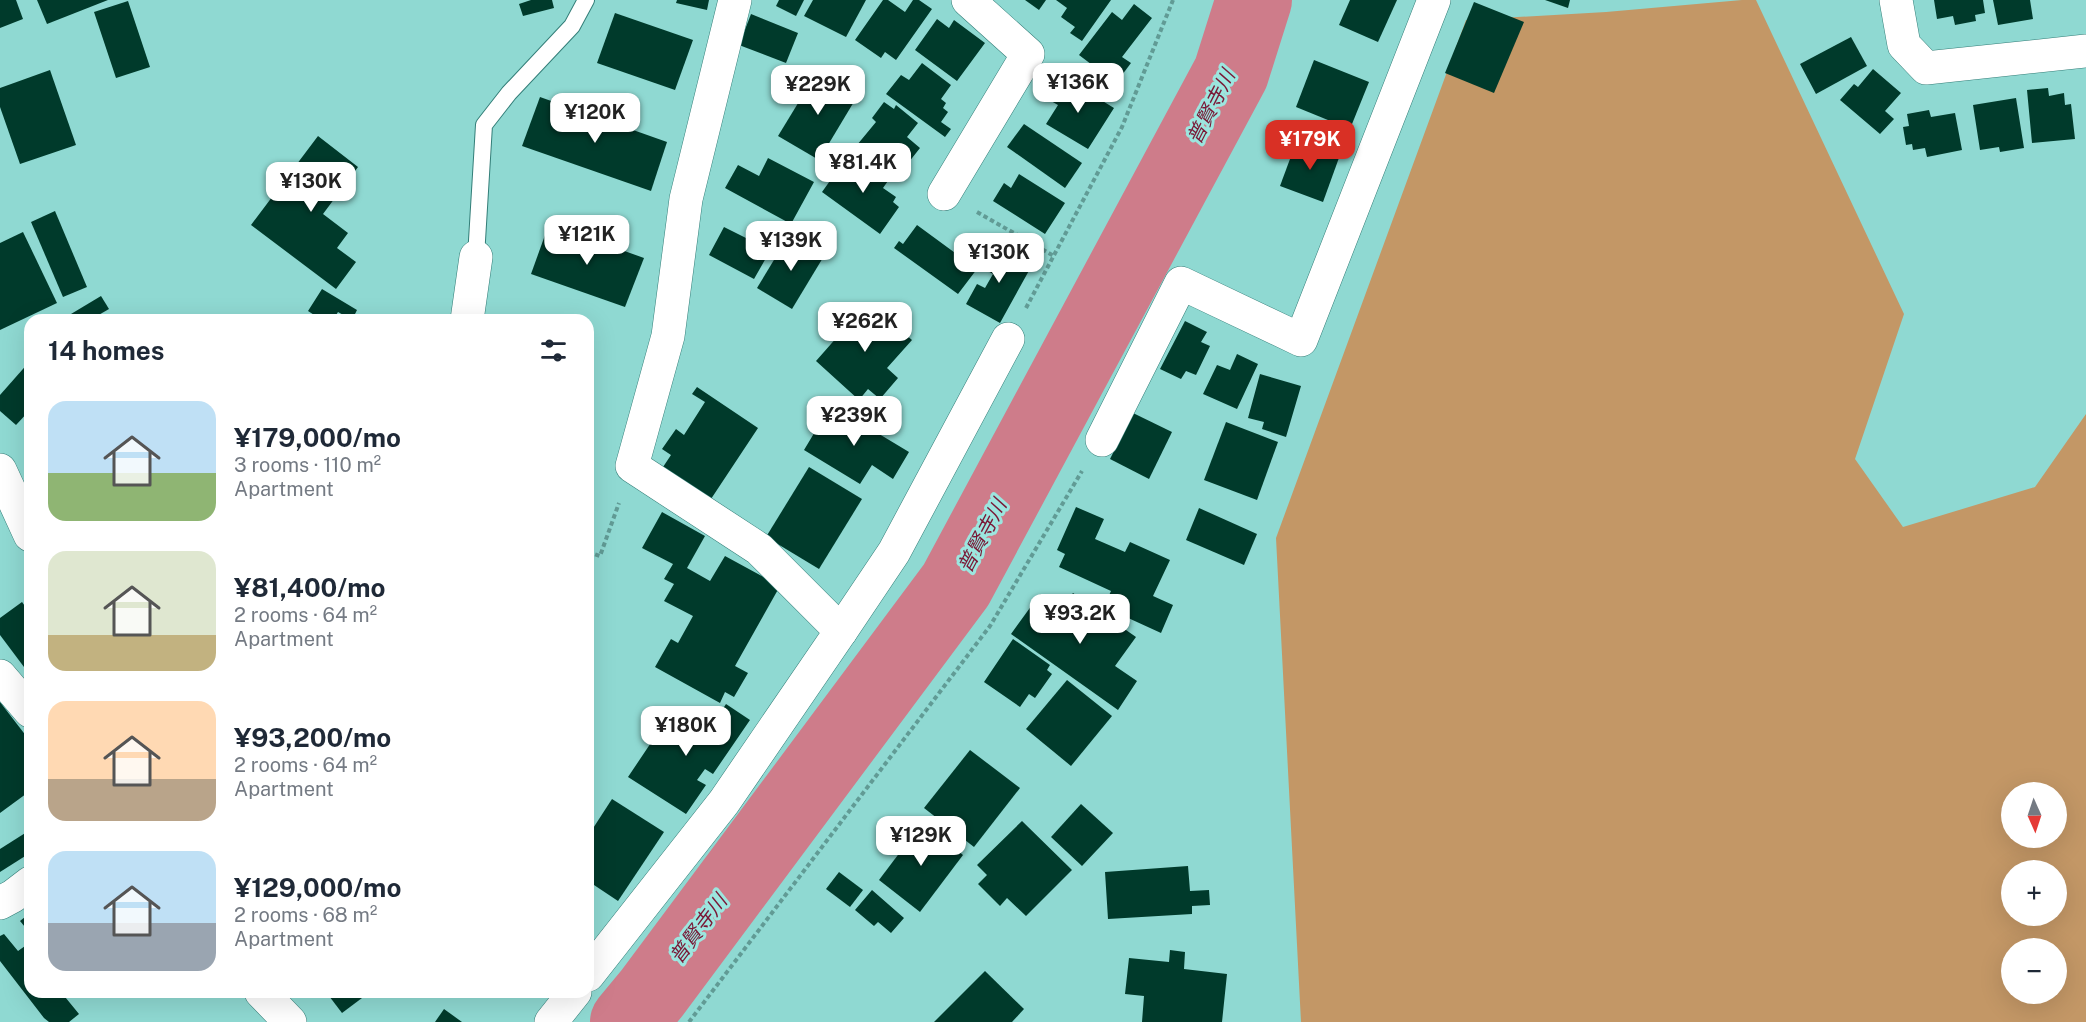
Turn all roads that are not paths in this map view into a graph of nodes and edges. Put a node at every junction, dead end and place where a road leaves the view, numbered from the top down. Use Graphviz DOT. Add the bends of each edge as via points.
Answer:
graph roads {
  1 [pos="586,0"];
  2 [pos="735,0"];
  3 [pos="968,0"];
  4 [pos="1434,0"];
  5 [pos="1896,0"];
  6 [pos="2086,51"];
  7 [pos="944,194"];
  8 [pos="476,257"];
  9 [pos="467,314"];
  10 [pos="1008,339"];
  11 [pos="1102,440"];
  12 [pos="0,470"];
  13 [pos="24,522"];
  14 [pos="841,631"];
  15 [pos="0,676"];
  16 [pos="24,704"];
  17 [pos="24,887"];
  18 [pos="0,903"];
  19 [pos="594,967"];
  20 [pos="267,998"];
  21 [pos="570,998"];
  22 [pos="290,1022"];
  23 [pos="551,1022"];
  1 -- 8 [label="lane" via="572,26 484,125"];
  2 -- 14 [label="street" via="686,199 668,336 632,466 759,549"];
  3 -- 7 [label="street" via="1028,54"];
  4 -- 11 [label="street" via="1301,340 1180,283"];
  5 -- 6 [label="street" via="1904,45 1926,68"];
  8 -- 9 [label="street"];
  10 -- 14 [label="street" via="894,552"];
  12 -- 13 [label="street"];
  14 -- 19 [label="street" via="724,802"];
  15 -- 16 [label="street"];
  17 -- 18 [label="street"];
  20 -- 22 [label="street"];
  21 -- 23 [label="street"];
}
